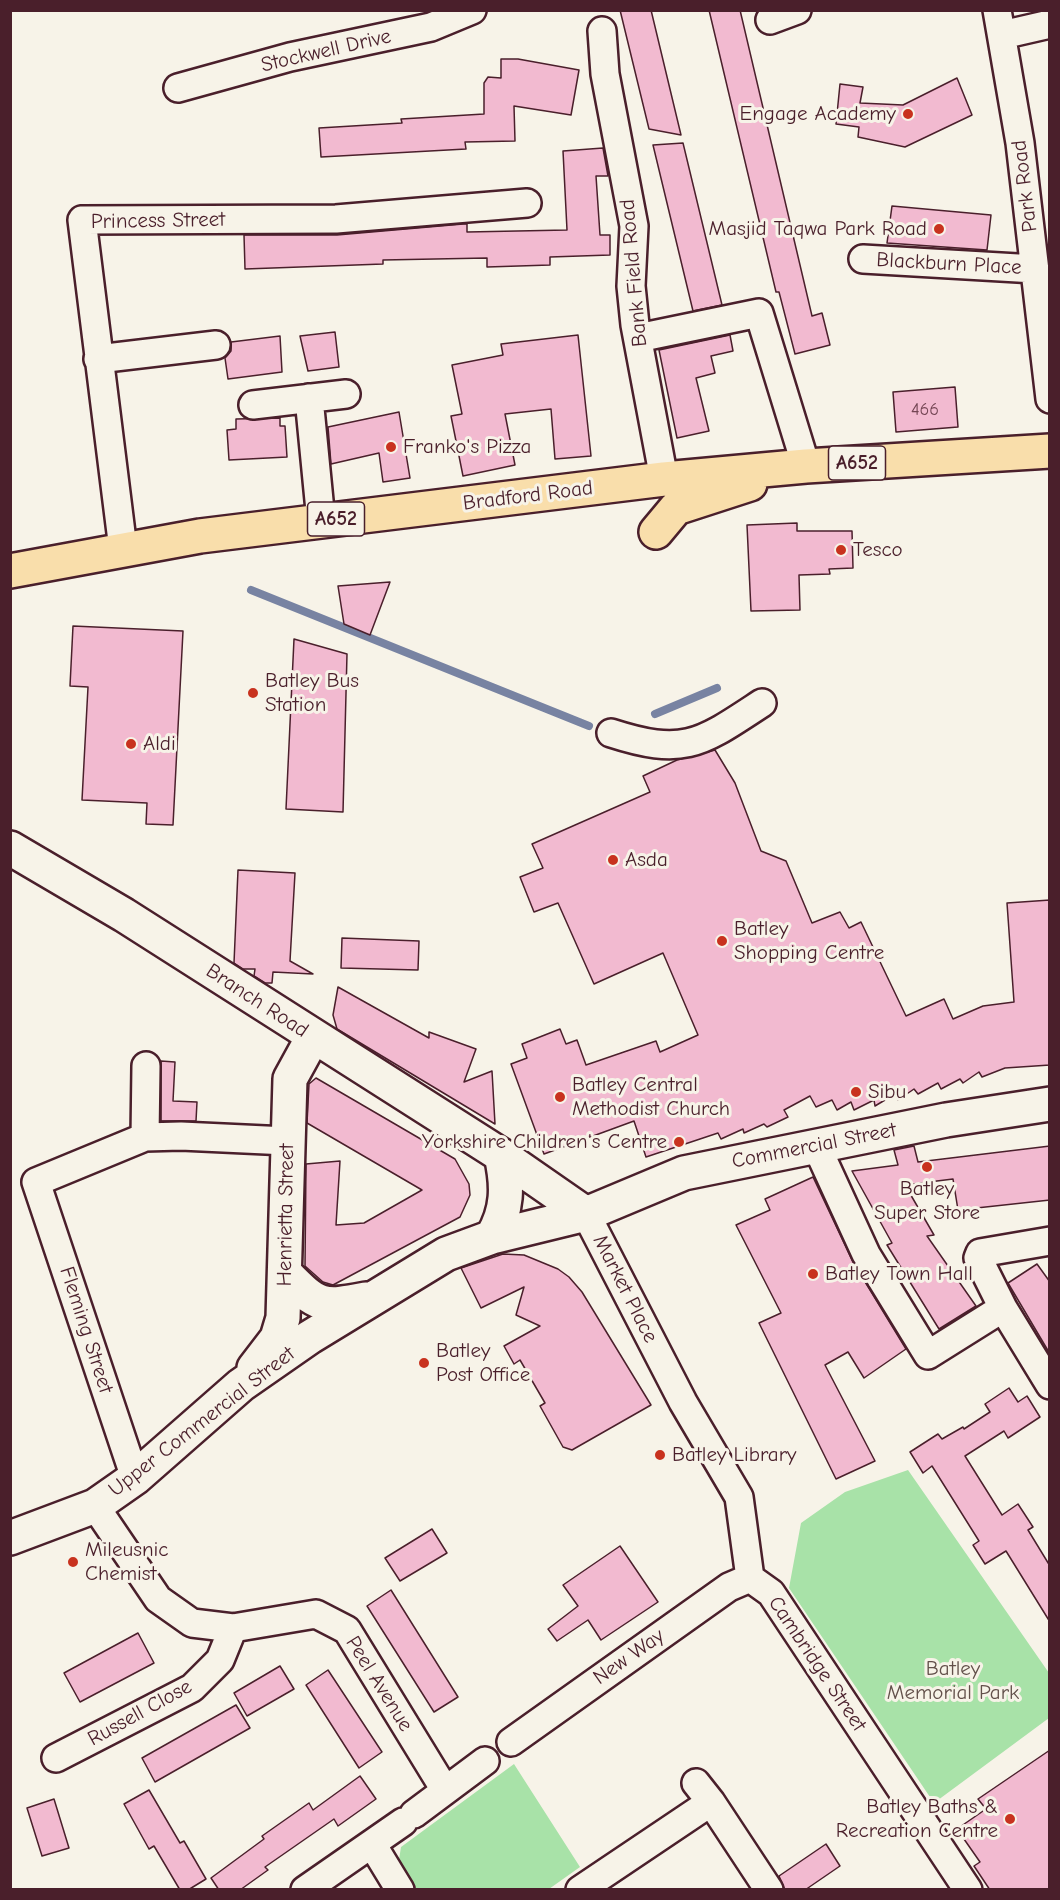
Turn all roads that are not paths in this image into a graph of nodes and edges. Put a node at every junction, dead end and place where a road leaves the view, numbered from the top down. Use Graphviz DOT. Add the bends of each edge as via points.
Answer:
graph roads {
  1 [pos="472,10"];
  2 [pos="797,10"];
  3 [pos="770,20"];
  4 [pos="1000,23"];
  5 [pos="1050,24"];
  6 [pos="602,32"];
  7 [pos="178,88"];
  8 [pos="527,203"];
  9 [pos="863,259"];
  10 [pos="1035,268"];
  11 [pos="638,338"];
  12 [pos="216,345"];
  13 [pos="98,359"];
  14 [pos="346,394"];
  15 [pos="309,398"];
  16 [pos="1050,399"];
  17 [pos="253,405"];
  18 [pos="1050,451"];
  19 [pos="806,466"];
  20 [pos="664,479"];
  21 [pos="321,521"];
  22 [pos="656,532"];
  23 [pos="123,549"];
  24 [pos="10,570"];
  25 [pos="762,703"];
  26 [pos="611,733"];
  27 [pos="10,848"];
  28 [pos="313,1037"];
  29 [pos="146,1065"];
  30 [pos="1050,1104"];
  31 [pos="145,1137"];
  32 [pos="287,1141"];
  33 [pos="816,1145"];
  34 [pos="501,1155"];
  35 [pos="586,1214"];
  36 [pos="492,1237"];
  37 [pos="1050,1241"];
  38 [pos="286,1275"];
  39 [pos="369,1299"];
  40 [pos="1003,1308"];
  41 [pos="664,1366"];
  42 [pos="241,1385"];
  43 [pos="1050,1385"];
  44 [pos="135,1478"];
  45 [pos="95,1506"];
  46 [pos="10,1538"];
  47 [pos="750,1578"];
  48 [pos="233,1628"];
  49 [pos="512,1742"];
  50 [pos="56,1758"];
  51 [pos="485,1761"];
  52 [pos="445,1790"];
  53 [pos="372,1844"];
  54 [pos="305,1890"];
  55 [pos="400,1890"];
  56 [pos="580,1890"];
  57 [pos="769,1890"];
  58 [pos="968,1890"];
  1 -- 7 [label="street, Stockwell Drive" via="431,27 290,57"];
  2 -- 3 [label="street"];
  4 -- 5 [label="street"];
  4 -- 10 [label="street, Park Road"];
  6 -- 11 [label="street, Bank Field Road" via="605,74 634,226 631,286"];
  8 -- 13 [label="street, Princess Street" via="336,219 81,220"];
  9 -- 10 [label="street, Blackburn Place"];
  10 -- 16 [label="street, Park Road"];
  11 -- 19 [label="street" via="759,313"];
  11 -- 20 [label="street, Bank Field Road"];
  12 -- 13 [label="street"];
  13 -- 23 [label="street, Princess Street"];
  14 -- 15 [label="street"];
  15 -- 17 [label="street"];
  15 -- 21 [label="street"];
  18 -- 19 [label="main road, Bradford Road / A652"];
  19 -- 20 [label="main road, Bradford Road / A652"];
  19 -- 22 [label="main road" via="676,508"];
  20 -- 21 [label="main road, Bradford Road / A652"];
  21 -- 23 [label="main road, Bradford Road / A652"];
  23 -- 24 [label="main road, Bradford Road / A652"];
  25 -- 26 [label="street" via="710,738 673,746"];
  27 -- 28 [label="street, Branch Road" via="124,915"];
  28 -- 32 [label="street, Henrietta Street" via="290,1079"];
  28 -- 34 [label="street, Branch Road"];
  29 -- 31 [label="street"];
  30 -- 33 [label="street, Commercial Street"];
  31 -- 32 [label="street"];
  31 -- 44 [label="street, Fleming Street" via="36,1182"];
  32 -- 38 [label="street, Henrietta Street"];
  33 -- 35 [label="street, Commercial Street" via="684,1173"];
  33 -- 40 [label="street" via="866,1254 928,1354"];
  34 -- 35 [label="street, Branch Road"];
  34 -- 36 [label="street" via="506,1206"];
  35 -- 36 [label="street, Upper Commercial Street"];
  35 -- 41 [label="street, Market Place"];
  36 -- 39 [label="street, Upper Commercial Street" via="446,1254"];
  37 -- 40 [label="street" via="980,1253 979,1264"];
  38 -- 39 [label="street" via="311,1300 335,1305"];
  38 -- 42 [label="street, Henrietta Street" via="283,1318 277,1338"];
  39 -- 42 [label="street, Upper Commercial Street"];
  40 -- 43 [label="street"];
  41 -- 47 [label="street, Cambridge Street" via="739,1497"];
  42 -- 44 [label="street, Upper Commercial Street"];
  44 -- 45 [label="street, Upper Commercial Street"];
  45 -- 46 [label="street, Upper Commercial Street"];
  45 -- 48 [label="street, Peel Avenue" via="158,1599 192,1623"];
  47 -- 49 [label="street, New Way" via="729,1587"];
  47 -- 58 [label="street, Cambridge Street" via="771,1593"];
  48 -- 50 [label="street, Russell Close" via="220,1659 192,1688"];
  48 -- 52 [label="street, Peel Avenue" via="316,1614 347,1630"];
  51 -- 52 [label="street"];
  52 -- 53 [label="street"];
  53 -- 54 [label="street"];
  53 -- 55 [label="street"];
  56 -- 57 [label="street" via="703,1792"];
}
